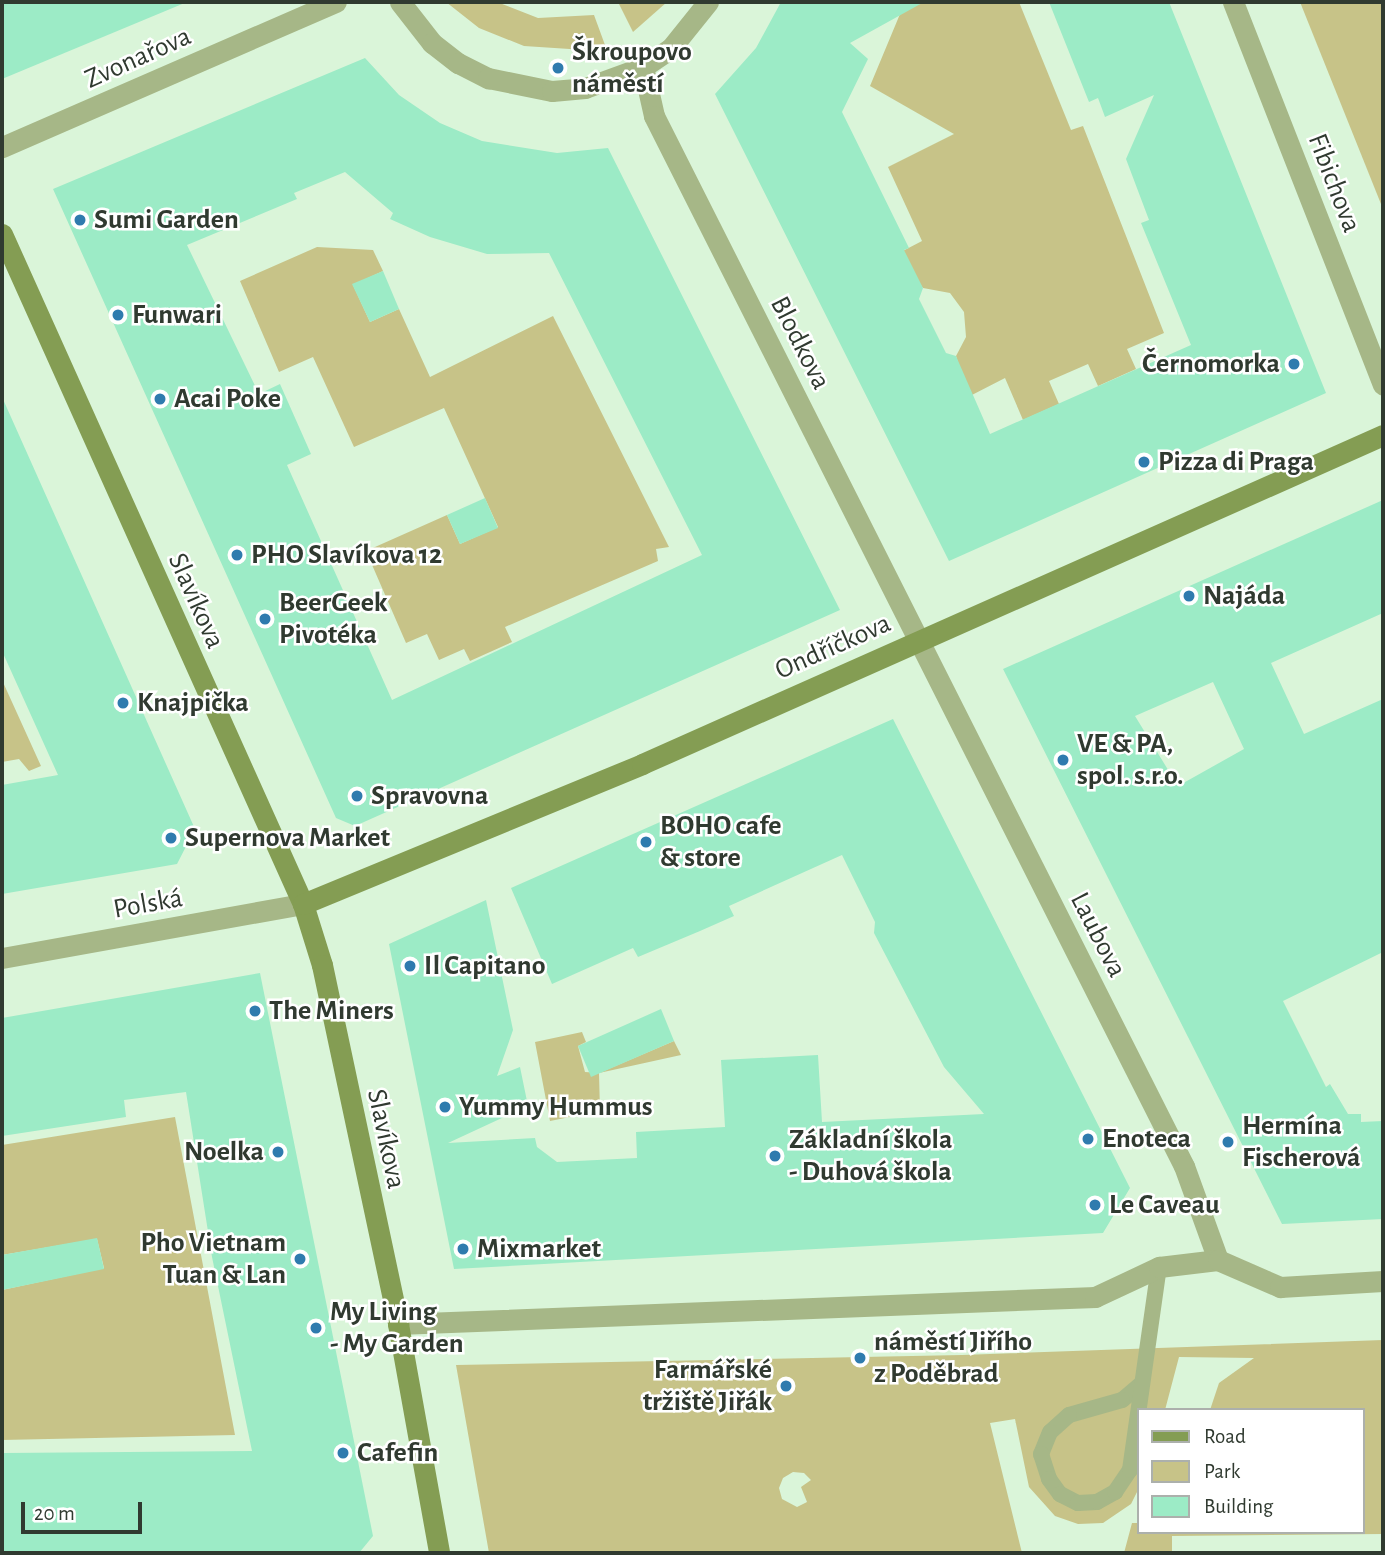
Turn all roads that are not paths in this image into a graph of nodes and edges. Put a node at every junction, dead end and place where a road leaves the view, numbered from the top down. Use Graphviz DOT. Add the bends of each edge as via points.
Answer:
graph roads {
  1 [pos="336,2"];
  2 [pos="400,2"];
  3 [pos="708,2"];
  4 [pos="1233,2"];
  5 [pos="643,67"];
  6 [pos="2,147"];
  7 [pos="2,234"];
  8 [pos="1383,385"];
  9 [pos="1383,435"];
  10 [pos="918,639"];
  11 [pos="303,904"];
  12 [pos="2,958"];
  13 [pos="1218,1260"];
  14 [pos="1159,1267"];
  15 [pos="1383,1281"];
  16 [pos="398,1324"];
  17 [pos="1140,1385"];
  18 [pos="1137,1408"];
  19 [pos="1136,1419"];
  20 [pos="439,1553"];
  1 -- 6 [label="street, Zvonařova"];
  2 -- 5 [label="street" via="432,43 458,63 519,87 585,88"];
  3 -- 5 [label="street" via="671,48"];
  4 -- 8 [label="street, Fibichova"];
  5 -- 10 [label="street, Blodkova" via="654,116"];
  7 -- 11 [label="street, Slavíkova"];
  9 -- 10 [label="street, Ondříčkova"];
  10 -- 11 [label="street, Ondříčkova" via="642,764"];
  10 -- 13 [label="street, Laubova" via="1184,1166"];
  11 -- 12 [label="street, Polská"];
  11 -- 16 [label="street, Slavíkova" via="322,965"];
  13 -- 14 [label="street"];
  13 -- 15 [label="street" via="1280,1287"];
  14 -- 16 [label="street" via="1095,1297"];
  14 -- 17 [label="lane"];
  16 -- 20 [label="street"];
  17 -- 18 [label="lane"];
  17 -- 19 [label="lane" via="1122,1400 1069,1415 1050,1432 1041,1454 1049,1479 1060,1493 1078,1503 1097,1502 1115,1492 1130,1470"];
}
